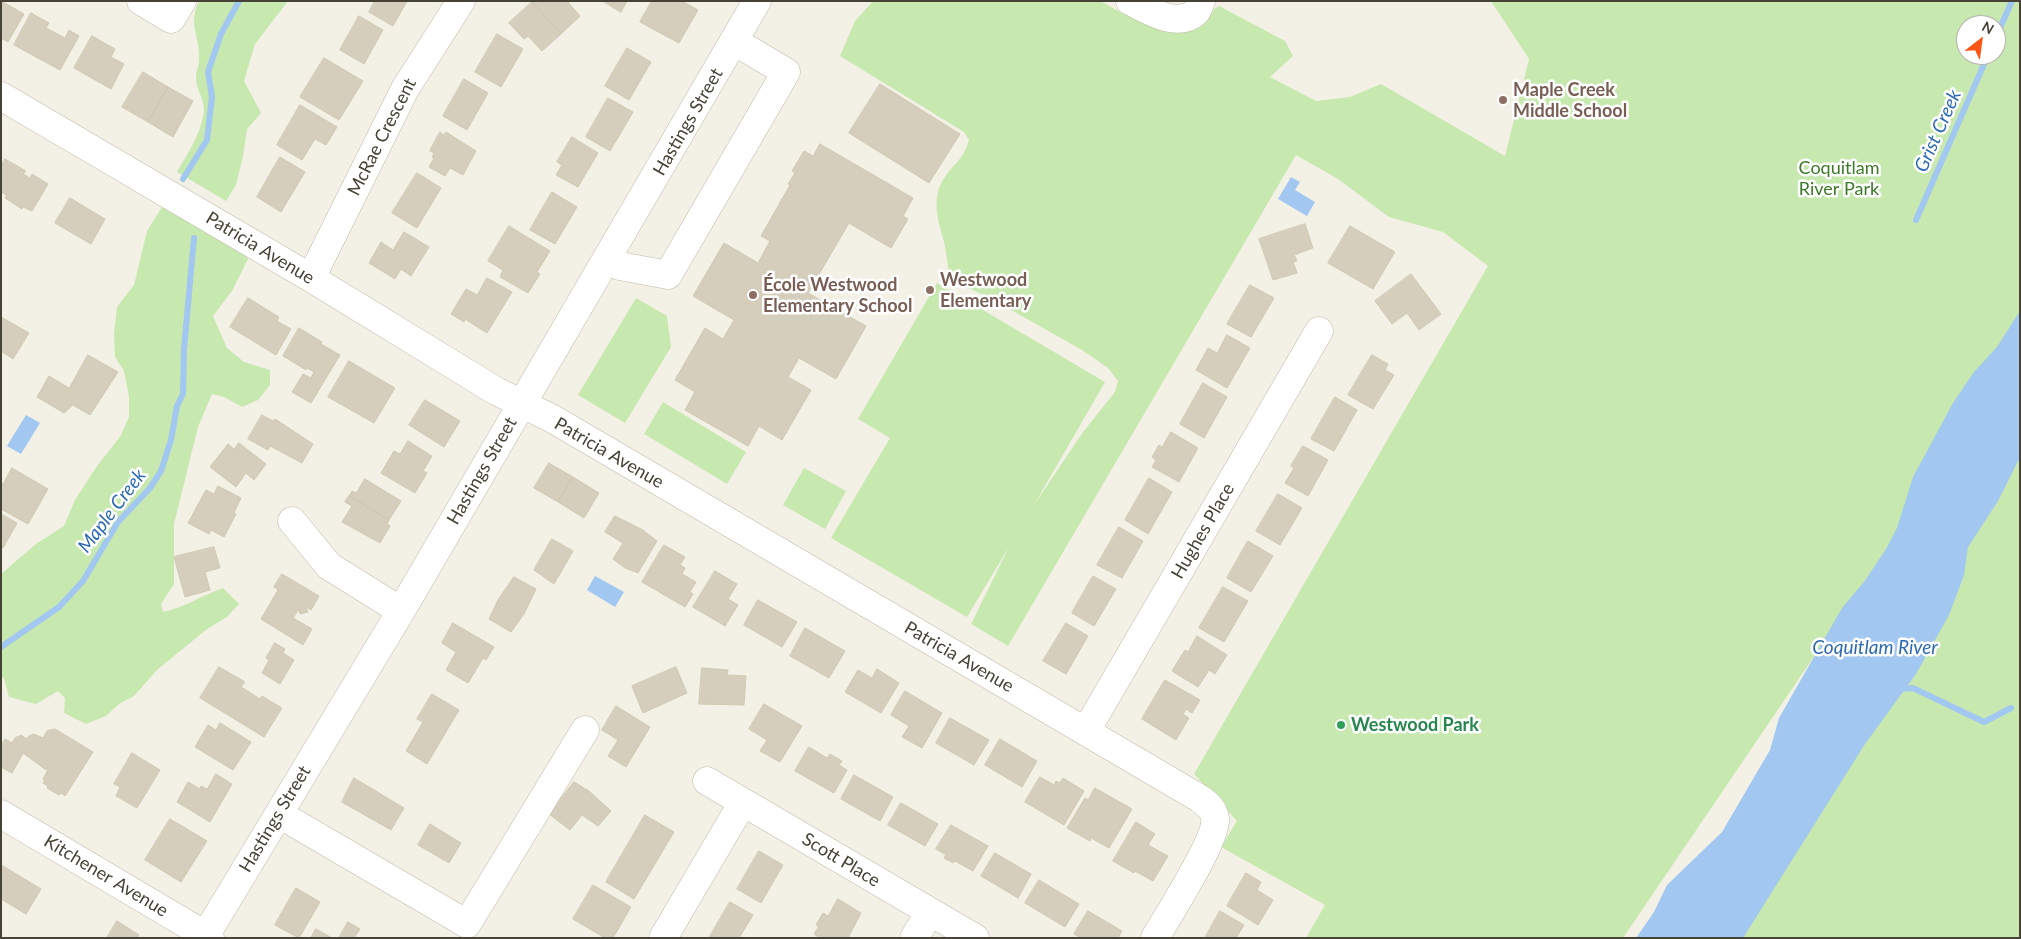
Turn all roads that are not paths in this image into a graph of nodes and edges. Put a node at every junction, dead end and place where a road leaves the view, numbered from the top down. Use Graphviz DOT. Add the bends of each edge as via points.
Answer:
graph roads {
  1 [pos="141,1"];
  2 [pos="182,1"];
  3 [pos="461,1"];
  4 [pos="757,1"];
  5 [pos="1130,1"];
  6 [pos="1202,1"];
  7 [pos="734,42"];
  8 [pos="1,96"];
  9 [pos="608,260"];
  10 [pos="312,278"];
  11 [pos="1319,331"];
  12 [pos="521,404"];
  13 [pos="292,521"];
  14 [pos="401,611"];
  15 [pos="585,730"];
  16 [pos="1086,731"];
  17 [pos="707,781"];
  18 [pos="743,802"];
  19 [pos="1,814"];
  20 [pos="279,814"];
  21 [pos="930,912"];
  22 [pos="206,937"];
  23 [pos="663,938"];
  24 [pos="914,938"];
  25 [pos="975,938"];
  26 [pos="1155,938"];
  1 -- 2 [label="street" via="171,19"];
  3 -- 10 [label="street, McRae Crescent" via="405,89"];
  4 -- 7 [label="street, Hastings Street"];
  5 -- 6 [label="street" via="1156,14 1179,20 1196,12"];
  7 -- 9 [label="street, Hastings Street"];
  7 -- 9 [label="street" via="786,72 668,275 620,266"];
  8 -- 10 [label="street, Patricia Avenue"];
  9 -- 12 [label="street, Hastings Street"];
  10 -- 12 [label="street, Patricia Avenue"];
  11 -- 16 [label="street, Hughes Place"];
  12 -- 14 [label="street, Hastings Street"];
  12 -- 16 [label="street, Patricia Avenue" via="553,419"];
  13 -- 14 [label="street" via="329,566"];
  14 -- 20 [label="street, Hastings Street"];
  15 -- 20 [label="street" via="467,924"];
  16 -- 26 [label="street, Patricia Avenue" via="1199,798 1214,814 1213,833"];
  17 -- 18 [label="street, Scott Place"];
  18 -- 21 [label="street, Scott Place"];
  18 -- 23 [label="street"];
  19 -- 22 [label="street, Kitchener Avenue"];
  20 -- 22 [label="street, Hastings Street"];
  21 -- 24 [label="street"];
  21 -- 25 [label="street, Scott Place"];
}
